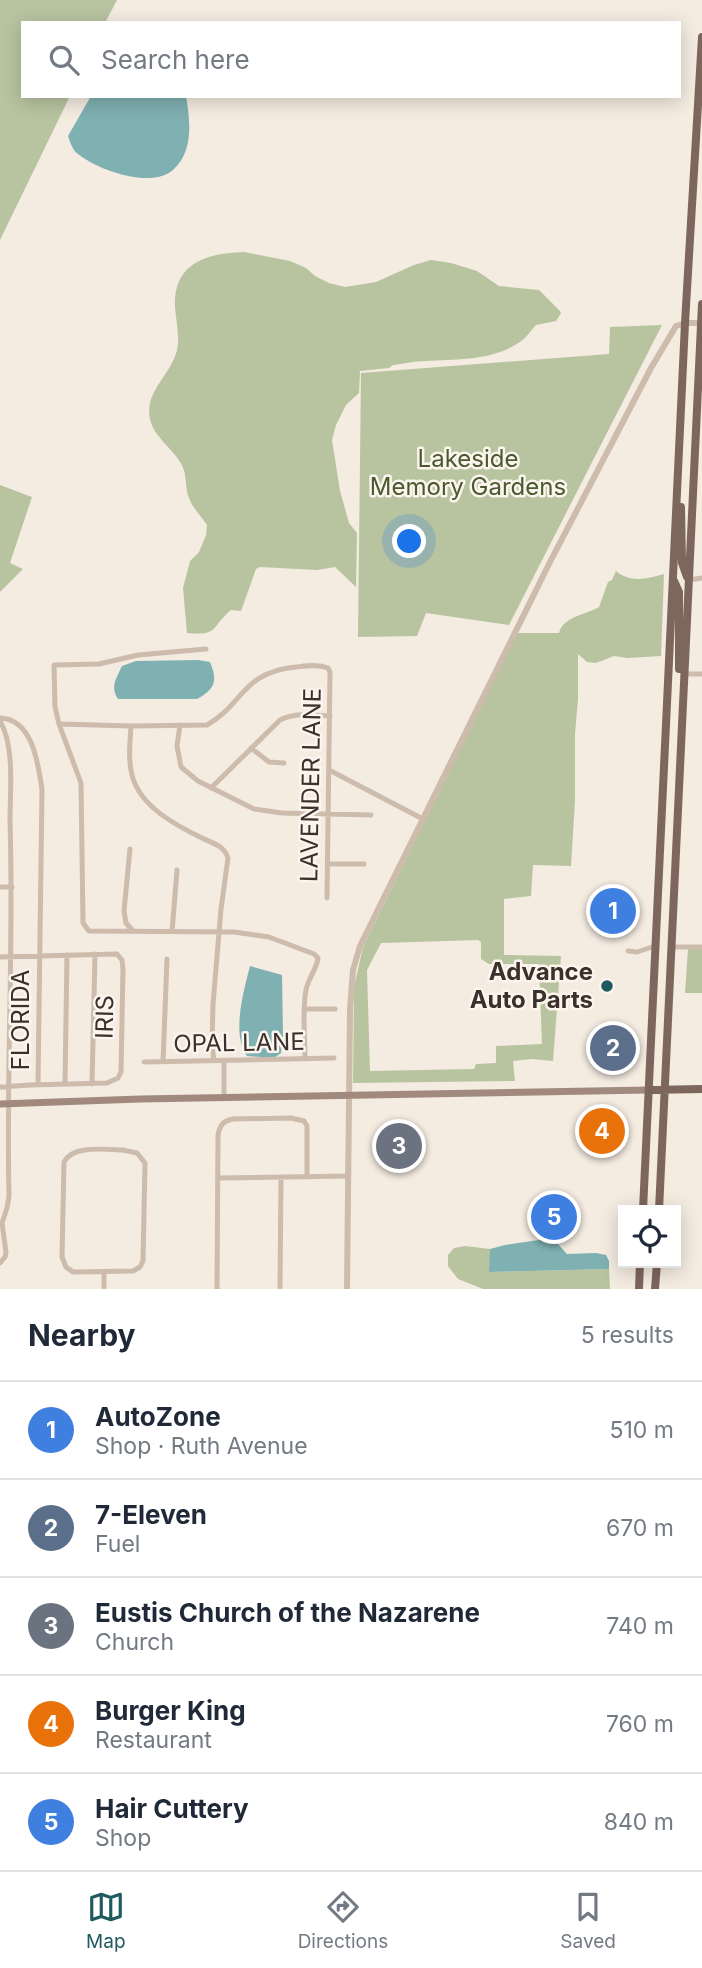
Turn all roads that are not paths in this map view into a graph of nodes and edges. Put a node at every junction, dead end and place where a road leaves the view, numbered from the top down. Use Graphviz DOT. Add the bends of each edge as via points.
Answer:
graph roads {
  1 [pos="702,37"];
  2 [pos="702,304"];
  3 [pos="685,323"];
  4 [pos="701,323"];
  5 [pos="677,485"];
  6 [pos="702,578"];
  7 [pos="673,579"];
  8 [pos="689,580"];
  9 [pos="206,649"];
  10 [pos="684,674"];
  11 [pos="702,674"];
  12 [pos="682,713"];
  13 [pos="331,716"];
  14 [pos="0,720"];
  15 [pos="59,724"];
  16 [pos="180,725"];
  17 [pos="131,726"];
  18 [pos="251,748"];
  19 [pos="284,763"];
  20 [pos="330,770"];
  21 [pos="211,788"];
  22 [pos="328,814"];
  23 [pos="371,815"];
  24 [pos="423,819"];
  25 [pos="130,849"];
  26 [pos="328,864"];
  27 [pos="364,864"];
  28 [pos="177,870"];
  29 [pos="0,887"];
  30 [pos="12,887"];
  31 [pos="327,898"];
  32 [pos="133,931"];
  33 [pos="220,931"];
  34 [pos="172,932"];
  35 [pos="655,946"];
  36 [pos="671,947"];
  37 [pos="702,947"];
  38 [pos="628,951"];
  39 [pos="94,954"];
  40 [pos="68,955"];
  41 [pos="39,956"];
  42 [pos="0,957"];
  43 [pos="11,957"];
  44 [pos="167,959"];
  45 [pos="671,963"];
  46 [pos="305,1009"];
  47 [pos="335,1009"];
  48 [pos="334,1058"];
  49 [pos="305,1059"];
  50 [pos="214,1061"];
  51 [pos="224,1061"];
  52 [pos="144,1062"];
  53 [pos="163,1062"];
  54 [pos="38,1084"];
  55 [pos="65,1084"];
  56 [pos="92,1084"];
  57 [pos="8,1086"];
  58 [pos="0,1087"];
  59 [pos="702,1089"];
  60 [pos="649,1090"];
  61 [pos="665,1090"];
  62 [pos="349,1095"];
  63 [pos="224,1097"];
  64 [pos="4,1103"];
  65 [pos="5,1125"];
  66 [pos="0,1130"];
  67 [pos="348,1176"];
  68 [pos="281,1177"];
  69 [pos="307,1177"];
  70 [pos="218,1178"];
  71 [pos="643,1205"];
  72 [pos="659,1205"];
  73 [pos="0,1263"];
  74 [pos="640,1268"];
  75 [pos="657,1268"];
  76 [pos="104,1272"];
  77 [pos="104,1289"];
  78 [pos="217,1289"];
  79 [pos="279,1289"];
  80 [pos="347,1289"];
  81 [pos="640,1289"];
  82 [pos="655,1289"];
  1 -- 3 [label="main road"];
  2 -- 4 [label="main road"];
  3 -- 4 [label="street"];
  3 -- 5 [label="main road"];
  3 -- 24 [label="street" via="671,332 646,377"];
  4 -- 8 [label="main road"];
  5 -- 7 [label="main road"];
  5 -- 8 [label="main road" via="682,563"];
  6 -- 8 [label="street"];
  7 -- 12 [label="main road" via="679,592"];
  7 -- 35 [label="main road"];
  8 -- 10 [label="main road"];
  9 -- 15 [label="street" via="99,664 54,665"];
  10 -- 11 [label="street"];
  10 -- 12 [label="main road"];
  12 -- 36 [label="main road"];
  13 -- 16 [label="street, LAVENDER LANE" via="330,671 324,666 304,666 260,677 210,724"];
  13 -- 18 [label="street" via="285,718"];
  13 -- 20 [label="street, LAVENDER LANE"];
  14 -- 30 [label="street" via="10,765"];
  14 -- 41 [label="street, FLORIDA" via="12,720 26,732 39,769 43,799"];
  15 -- 17 [label="street, LAVENDER LANE"];
  15 -- 32 [label="street" via="81,783 84,926 89,931"];
  16 -- 17 [label="street, LAVENDER LANE"];
  16 -- 21 [label="street" via="181,768"];
  17 -- 33 [label="street" via="131,772 140,793 165,816 227,853"];
  18 -- 19 [label="street" via="269,762"];
  18 -- 21 [label="street"];
  20 -- 22 [label="street, LAVENDER LANE"];
  20 -- 24 [label="street"];
  21 -- 22 [label="street" via="254,809"];
  22 -- 23 [label="street"];
  22 -- 26 [label="street, LAVENDER LANE"];
  24 -- 62 [label="street" via="357,956 351,986"];
  25 -- 32 [label="street" via="124,911"];
  26 -- 27 [label="street"];
  26 -- 31 [label="street, LAVENDER LANE"];
  28 -- 34 [label="street"];
  29 -- 30 [label="street"];
  30 -- 43 [label="street"];
  32 -- 34 [label="street"];
  33 -- 34 [label="street"];
  33 -- 46 [label="street" via="274,939 318,958 306,990"];
  33 -- 50 [label="street"];
  35 -- 38 [label="street"];
  35 -- 45 [label="main road"];
  35 -- 60 [label="main road"];
  36 -- 37 [label="street"];
  36 -- 45 [label="main road"];
  39 -- 40 [label="street"];
  39 -- 56 [label="street"];
  39 -- 56 [label="street, IRIS" via="117,954 122,960 121,1072 114,1081"];
  40 -- 41 [label="street"];
  40 -- 55 [label="street"];
  41 -- 43 [label="street"];
  41 -- 54 [label="street, FLORIDA"];
  42 -- 43 [label="street"];
  43 -- 57 [label="street"];
  44 -- 53 [label="street"];
  45 -- 61 [label="main road"];
  46 -- 47 [label="street"];
  46 -- 49 [label="street"];
  48 -- 49 [label="street, OPAL LANE"];
  49 -- 51 [label="street, OPAL LANE"];
  50 -- 51 [label="street, OPAL LANE"];
  50 -- 53 [label="street, OPAL LANE"];
  51 -- 63 [label="street"];
  52 -- 53 [label="street, OPAL LANE"];
  54 -- 55 [label="street"];
  54 -- 57 [label="street"];
  55 -- 56 [label="street"];
  57 -- 58 [label="street"];
  57 -- 64 [label="street"];
  59 -- 61 [label="main road"];
  60 -- 61 [label="main road"];
  60 -- 62 [label="main road"];
  60 -- 71 [label="main road"];
  61 -- 72 [label="main road"];
  62 -- 63 [label="main road"];
  62 -- 67 [label="street"];
  63 -- 64 [label="main road"];
  64 -- 65 [label="street"];
  65 -- 66 [label="street"];
  65 -- 73 [label="street" via="9,1196 2,1223 6,1252"];
  67 -- 69 [label="street"];
  67 -- 80 [label="street"];
  68 -- 69 [label="street"];
  68 -- 70 [label="street"];
  68 -- 79 [label="street"];
  69 -- 70 [label="street" via="307,1126 301,1119 291,1118 224,1122 218,1135"];
  70 -- 78 [label="street"];
  74 -- 81 [label="main road"];
  75 -- 82 [label="main road"];
  76 -- 76 [label="street" via="73,1272 64,1263 64,1162 78,1151 131,1151 140,1155 146,1169 143,1261 133,1271"];
  76 -- 77 [label="street"];
}
